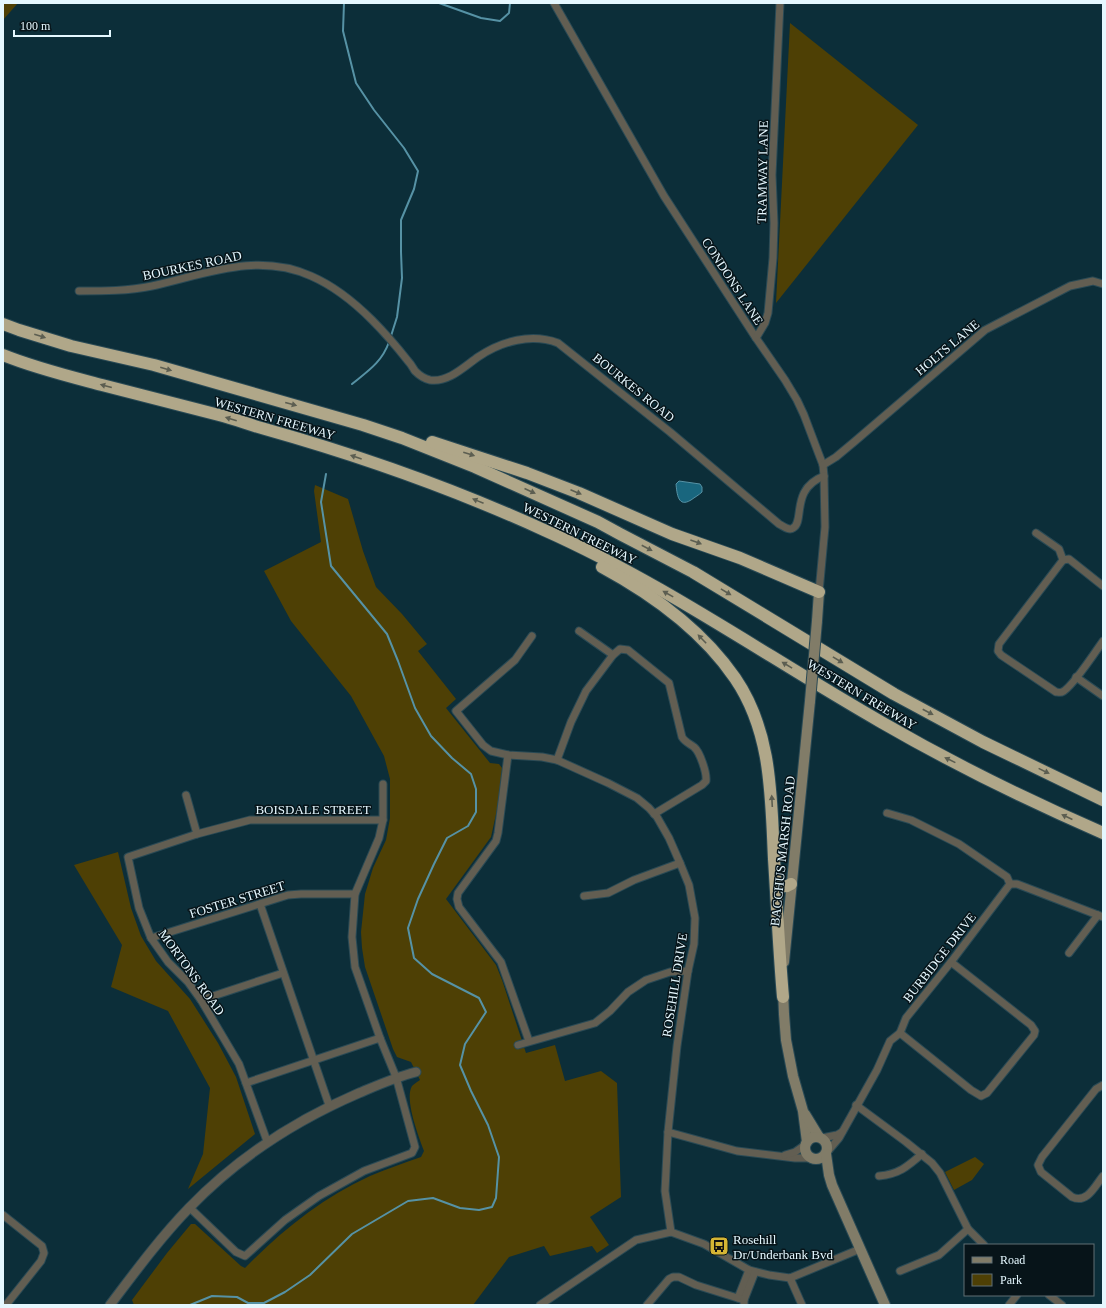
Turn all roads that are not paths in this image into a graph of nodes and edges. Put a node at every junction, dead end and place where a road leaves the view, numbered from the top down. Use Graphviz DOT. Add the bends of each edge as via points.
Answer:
graph roads {
  1 [pos="554,3"];
  2 [pos="780,3"];
  3 [pos="1103,284"];
  4 [pos="80,291"];
  5 [pos="3,324"];
  6 [pos="756,338"];
  7 [pos="3,356"];
  8 [pos="363,425"];
  9 [pos="823,465"];
  10 [pos="824,476"];
  11 [pos="514,516"];
  12 [pos="1036,533"];
  13 [pos="1062,560"];
  14 [pos="1103,586"];
  15 [pos="819,592"];
  16 [pos="579,631"];
  17 [pos="532,636"];
  18 [pos="1103,641"];
  19 [pos="613,655"];
  20 [pos="1076,677"];
  21 [pos="1103,696"];
  22 [pos="508,756"];
  23 [pos="557,760"];
  24 [pos="383,784"];
  25 [pos="186,795"];
  26 [pos="1103,800"];
  27 [pos="887,813"];
  28 [pos="654,814"];
  29 [pos="383,820"];
  30 [pos="1103,833"];
  31 [pos="196,834"];
  32 [pos="128,857"];
  33 [pos="680,863"];
  34 [pos="776,882"];
  35 [pos="791,884"];
  36 [pos="1010,884"];
  37 [pos="355,894"];
  38 [pos="584,896"];
  39 [pos="260,904"];
  40 [pos="1101,916"];
  41 [pos="151,938"];
  42 [pos="1069,953"];
  43 [pos="951,962"];
  44 [pos="688,971"];
  45 [pos="283,973"];
  46 [pos="783,997"];
  47 [pos="201,1000"];
  48 [pos="900,1033"];
  49 [pos="380,1038"];
  50 [pos="530,1042"];
  51 [pos="518,1045"];
  52 [pos="314,1060"];
  53 [pos="416,1072"];
  54 [pos="396,1077"];
  55 [pos="246,1083"];
  56 [pos="1103,1085"];
  57 [pos="330,1105"];
  58 [pos="856,1105"];
  59 [pos="803,1111"];
  60 [pos="668,1132"];
  61 [pos="842,1132"];
  62 [pos="821,1137"];
  63 [pos="267,1141"];
  64 [pos="806,1143"];
  65 [pos="827,1152"];
  66 [pos="922,1154"];
  67 [pos="783,1155"];
  68 [pos="812,1158"];
  69 [pos="879,1176"];
  70 [pos="1103,1176"];
  71 [pos="832,1185"];
  72 [pos="189,1207"];
  73 [pos="3,1215"];
  74 [pos="968,1229"];
  75 [pos="671,1232"];
  76 [pos="983,1244"];
  77 [pos="860,1249"];
  78 [pos="752,1271"];
  79 [pos="900,1271"];
  80 [pos="790,1278"];
  81 [pos="1016,1296"];
  82 [pos="1050,1296"];
  83 [pos="742,1301"];
  84 [pos="6,1305"];
  85 [pos="110,1305"];
  86 [pos="540,1305"];
  87 [pos="647,1305"];
  88 [pos="802,1305"];
  89 [pos="885,1305"];
  90 [pos="1009,1305"];
  91 [pos="1062,1305"];
  1 -- 6 [label="street, CONDONS LANE" via="664,196"];
  2 -- 6 [label="street, TRAMWAY LANE" via="772,175 772,258 768,313"];
  3 -- 9 [label="street, HOLTS LANE" via="1093,281 1070,286 985,330 836,457"];
  4 -- 10 [label="street, BOURKES ROAD" via="130,290 250,264 282,267 305,273 345,297 363,312 393,343 415,371 427,380 444,379 495,347 511,341 536,338 558,343 670,432 779,524 791,529 798,524 800,503 805,489 815,479"];
  5 -- 8 [label="highway, WESTERN FREEWAY, one-way" via="71,346 154,365"];
  6 -- 9 [label="street, CONDONS LANE" via="797,400"];
  11 -- 7 [label="highway, WESTERN FREEWAY, one-way" via="405,473 322,445 219,415 54,373"];
  8 -- 15 [label="highway, one-way" via="422,439 526,473"];
  8 -- 26 [label="highway, WESTERN FREEWAY, one-way" via="475,467 598,522 693,572 894,694 983,742"];
  9 -- 10 [label="street, CONDONS LANE"];
  10 -- 15 [label="street, CONDONS LANE" via="825,527"];
  30 -- 11 [label="highway, WESTERN FREEWAY, one-way" via="944,757 880,722 714,620 645,581 583,548"];
  34 -- 11 [label="highway, one-way" via="766,756 751,707 735,679 714,652 677,616 614,574"];
  12 -- 13 [label="street" via="1060,549"];
  13 -- 14 [label="street" via="1069,560"];
  13 -- 20 [label="street" via="999,644 998,651 1001,656 1056,692 1061,693"];
  15 -- 35 [label="main road, BACCHUS MARSH ROAD, bridge"];
  16 -- 19 [label="street"];
  17 -- 22 [label="street, ROSEHILL DRIVE" via="515,660 456,711 482,745 490,751"];
  18 -- 20 [label="street"];
  19 -- 23 [label="street" via="586,691"];
  19 -- 28 [label="street" via="620,648 628,650 669,684 682,737 696,748 706,775 706,781 702,785"];
  20 -- 21 [label="street"];
  22 -- 23 [label="street, ROSEHILL DRIVE"];
  22 -- 50 [label="street" via="496,841 458,893 457,899 459,906 500,962"];
  23 -- 28 [label="street, ROSEHILL DRIVE" via="631,795"];
  24 -- 29 [label="street"];
  25 -- 31 [label="street"];
  27 -- 36 [label="street" via="911,820 959,844 1007,877"];
  28 -- 33 [label="street, ROSEHILL DRIVE" via="669,838"];
  29 -- 31 [label="street, BOISDALE STREET" via="250,820"];
  29 -- 37 [label="street" via="379,838"];
  31 -- 32 [label="street, BOISDALE STREET"];
  32 -- 41 [label="street, MORTONS ROAD" via="139,908"];
  33 -- 38 [label="street" via="608,893"];
  33 -- 44 [label="street, ROSEHILL DRIVE" via="695,918 694,944"];
  34 -- 35 [label="highway" via="782,887"];
  34 -- 46 [label="highway"];
  35 -- 46 [label="main road, BACCHUS MARSH ROAD"];
  36 -- 40 [label="street" via="1017,884"];
  36 -- 43 [label="street, BURBIDGE DRIVE"];
  37 -- 39 [label="street, FOSTER STREET" via="288,895"];
  37 -- 49 [label="street" via="352,937 355,967"];
  39 -- 41 [label="street, FOSTER STREET"];
  39 -- 45 [label="street"];
  40 -- 42 [label="street"];
  41 -- 47 [label="street, MORTONS ROAD"];
  43 -- 48 [label="street, BURBIDGE DRIVE" via="906,1018"];
  43 -- 48 [label="street" via="1031,1025 1035,1031 1034,1036 981,1096"];
  44 -- 50 [label="street" via="670,972 646,980 628,992 595,1023"];
  44 -- 60 [label="street, ROSEHILL DRIVE"];
  45 -- 47 [label="street"];
  45 -- 52 [label="street"];
  46 -- 59 [label="main road, BACCHUS MARSH ROAD" via="789,1058"];
  47 -- 55 [label="street, MORTONS ROAD" via="239,1064"];
  48 -- 58 [label="street, BURBIDGE DRIVE" via="890,1041 877,1070"];
  49 -- 52 [label="street"];
  49 -- 54 [label="street"];
  50 -- 51 [label="street"];
  52 -- 55 [label="street"];
  52 -- 57 [label="street"];
  53 -- 54 [label="street"];
  54 -- 57 [label="street"];
  54 -- 72 [label="street" via="415,1147 412,1153 364,1171 319,1196 285,1220 246,1256 236,1252"];
  55 -- 63 [label="street, MORTONS ROAD"];
  56 -- 70 [label="street" via="1096,1089 1038,1165 1041,1172 1072,1197 1080,1200 1087,1196"];
  57 -- 63 [label="street"];
  58 -- 61 [label="street, BURBIDGE DRIVE"];
  58 -- 66 [label="street"];
  59 -- 62 [label="main road, BACCHUS MARSH ROAD"];
  59 -- 64 [label="main road, BACCHUS MARSH ROAD"];
  60 -- 67 [label="street" via="737,1151"];
  60 -- 75 [label="street, ROSEHILL DRIVE" via="665,1191"];
  61 -- 62 [label="street"];
  61 -- 65 [label="street, BURBIDGE DRIVE"];
  62 -- 64 [label="main road" via="812,1137"];
  62 -- 65 [label="main road" via="827,1143"];
  63 -- 72 [label="street" via="227,1172"];
  64 -- 67 [label="street" via="795,1152"];
  64 -- 68 [label="main road" via="806,1152"];
  65 -- 68 [label="main road" via="820,1159"];
  65 -- 71 [label="main road"];
  66 -- 69 [label="street" via="900,1172"];
  66 -- 74 [label="street" via="940,1172"];
  67 -- 68 [label="street"];
  68 -- 71 [label="main road"];
  71 -- 77 [label="main road"];
  72 -- 85 [label="street"];
  73 -- 84 [label="street" via="42,1246 44,1253 41,1261"];
  74 -- 76 [label="street"];
  74 -- 79 [label="street" via="939,1255"];
  75 -- 78 [label="street" via="704,1244"];
  75 -- 86 [label="street" via="636,1240"];
  77 -- 80 [label="street"];
  77 -- 89 [label="main road"];
  78 -- 80 [label="street"];
  78 -- 83 [label="street"];
  80 -- 88 [label="street"];
  81 -- 90 [label="street"];
  82 -- 91 [label="street"];
  83 -- 87 [label="street" via="673,1277"];
}
